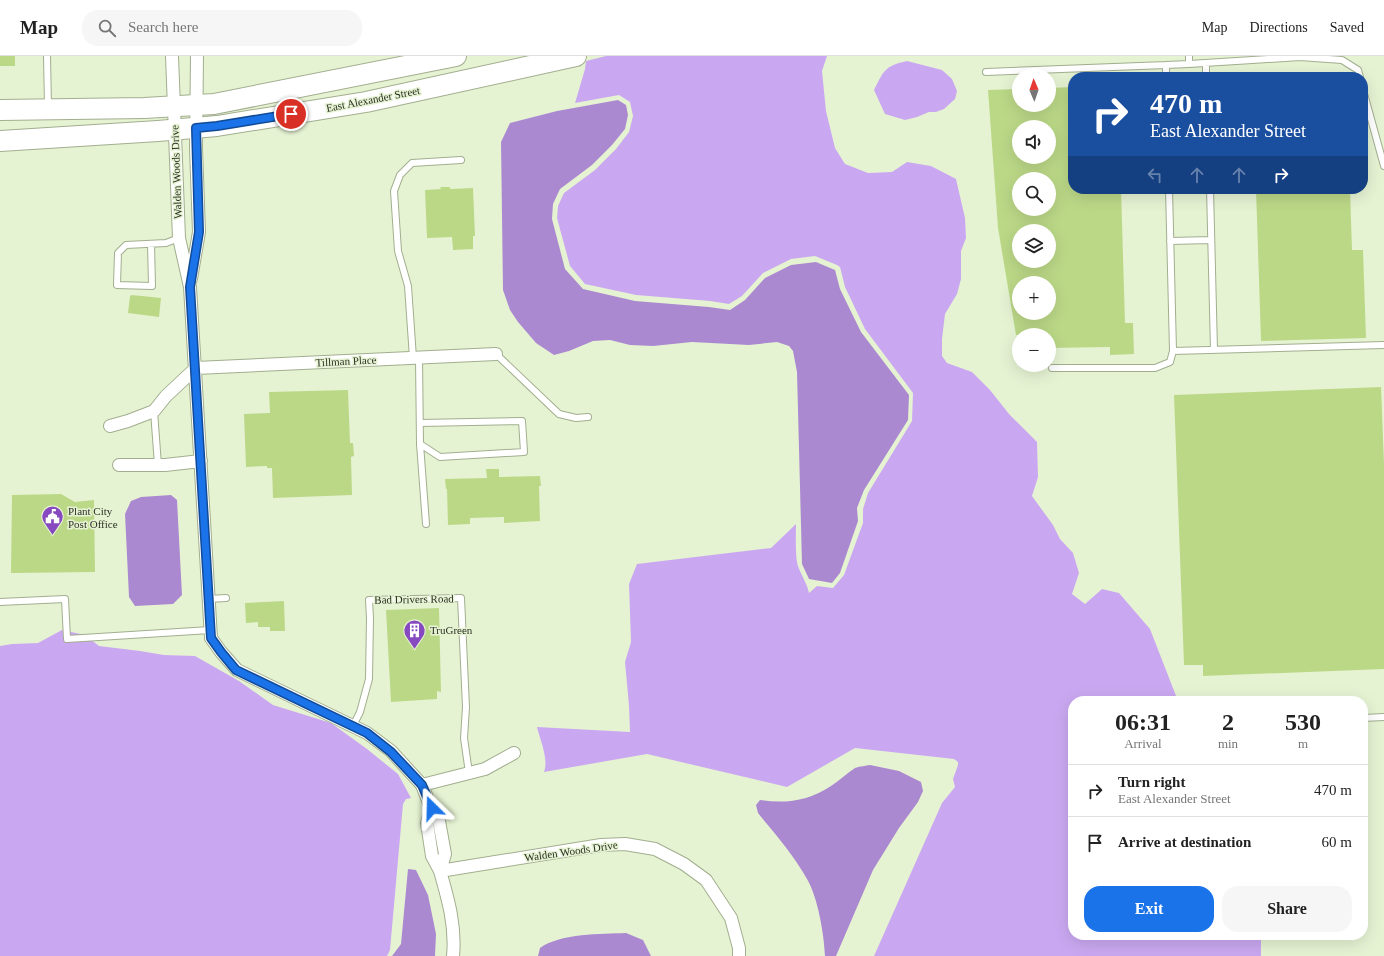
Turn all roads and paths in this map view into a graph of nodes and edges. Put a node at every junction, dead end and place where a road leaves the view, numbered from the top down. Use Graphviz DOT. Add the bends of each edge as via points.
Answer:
graph roads {
  1 [pos="47,56"];
  2 [pos="172,56"];
  3 [pos="197,56"];
  4 [pos="456,56"];
  5 [pos="576,56"];
  6 [pos="1189,56"];
  7 [pos="1189,64"];
  8 [pos="1206,64"];
  9 [pos="1166,65"];
  10 [pos="986,72"];
  11 [pos="1166,72"];
  12 [pos="1206,72"];
  13 [pos="1359,72"];
  14 [pos="197,105"];
  15 [pos="174,107"];
  16 [pos="1368,108"];
  17 [pos="0,110"];
  18 [pos="48,110"];
  19 [pos="196,128"];
  20 [pos="175,130"];
  21 [pos="48,137"];
  22 [pos="0,141"];
  23 [pos="461,160"];
  24 [pos="1384,166"];
  25 [pos="1169,194"];
  26 [pos="1210,194"];
  27 [pos="179,238"];
  28 [pos="1211,240"];
  29 [pos="1170,241"];
  30 [pos="151,244"];
  31 [pos="190,287"];
  32 [pos="1384,345"];
  33 [pos="1214,350"];
  34 [pos="1174,351"];
  35 [pos="496,354"];
  36 [pos="416,358"];
  37 [pos="196,368"];
  38 [pos="1056,368"];
  39 [pos="154,411"];
  40 [pos="588,418"];
  41 [pos="420,423"];
  42 [pos="110,426"];
  43 [pos="420,444"];
  44 [pos="201,461"];
  45 [pos="119,465"];
  46 [pos="158,465"];
  47 [pos="426,524"];
  48 [pos="226,598"];
  49 [pos="208,599"];
  50 [pos="0,602"];
  51 [pos="210,630"];
  52 [pos="1384,717"];
  53 [pos="1368,718"];
  54 [pos="353,726"];
  55 [pos="514,753"];
  56 [pos="468,773"];
  57 [pos="422,785"];
  58 [pos="440,871"];
  59 [pos="453,956"];
  60 [pos="739,956"];
  1 -- 18 [label="lane"];
  2 -- 15 [label="street, Walden Woods Drive"];
  3 -- 14 [label="street, Walden Woods Drive"];
  4 -- 14 [label="main road" via="270,94"];
  5 -- 19 [label="main road, East Alexander Street" via="366,102"];
  6 -- 7 [label="lane"];
  7 -- 8 [label="lane"];
  7 -- 9 [label="lane"];
  8 -- 12 [label="lane"];
  8 -- 13 [label="lane" via="1300,57 1342,60"];
  9 -- 10 [label="lane"];
  9 -- 11 [label="lane"];
  14 -- 15 [label="main road"];
  14 -- 19 [label="street, Walden Woods Drive"];
  15 -- 18 [label="main road"];
  15 -- 20 [label="street, Walden Woods Drive"];
  16 -- 24 [label="lane"];
  17 -- 18 [label="main road"];
  18 -- 21 [label="main road"];
  19 -- 20 [label="main road, East Alexander Street"];
  19 -- 31 [label="street, Walden Woods Drive" via="199,232"];
  20 -- 21 [label="main road, East Alexander Street"];
  20 -- 27 [label="street, Walden Woods Drive"];
  21 -- 22 [label="main road, East Alexander Street"];
  23 -- 36 [label="lane" via="412,163 400,175 394,190 398,251 408,286"];
  25 -- 29 [label="lane"];
  26 -- 28 [label="lane"];
  27 -- 30 [label="lane" via="166,243"];
  27 -- 31 [label="street, Walden Woods Drive"];
  28 -- 29 [label="lane"];
  28 -- 33 [label="lane"];
  29 -- 34 [label="lane"];
  30 -- 30 [label="lane" via="126,245 118,253 117,285 152,286"];
  31 -- 37 [label="street, Walden Woods Drive"];
  32 -- 33 [label="lane"];
  33 -- 34 [label="lane"];
  34 -- 38 [label="lane" via="1170,362 1155,368"];
  35 -- 36 [label="street, Tillman Place"];
  35 -- 40 [label="lane" via="558,414"];
  36 -- 37 [label="street, Tillman Place"];
  36 -- 41 [label="lane"];
  37 -- 39 [label="street"];
  37 -- 44 [label="street, Walden Woods Drive"];
  39 -- 42 [label="street"];
  39 -- 46 [label="lane"];
  41 -- 43 [label="lane"];
  41 -- 43 [label="lane" via="522,421 524,452 440,457"];
  43 -- 47 [label="lane"];
  44 -- 46 [label="street"];
  44 -- 49 [label="street, Walden Woods Drive"];
  45 -- 46 [label="street"];
  48 -- 49 [label="lane"];
  49 -- 51 [label="street, Walden Woods Drive"];
  50 -- 51 [label="lane" via="65,599 68,639"];
  51 -- 54 [label="street, Walden Woods Drive" via="211,638 236,670"];
  52 -- 53 [label="lane"];
  54 -- 56 [label="lane, Bad Drivers Road" via="360,712 369,679 369,600 461,598 466,707 464,738"];
  54 -- 57 [label="street, Walden Woods Drive" via="367,733 391,752"];
  55 -- 56 [label="street" via="485,769"];
  56 -- 57 [label="street"];
  57 -- 58 [label="street, Walden Woods Drive" via="432,808 427,823 432,856"];
  58 -- 59 [label="street, Walden Woods Drive" via="452,918"];
  58 -- 60 [label="street, Walden Woods Drive" via="601,845 625,844 654,850 684,864 706,880 731,918"];
}
